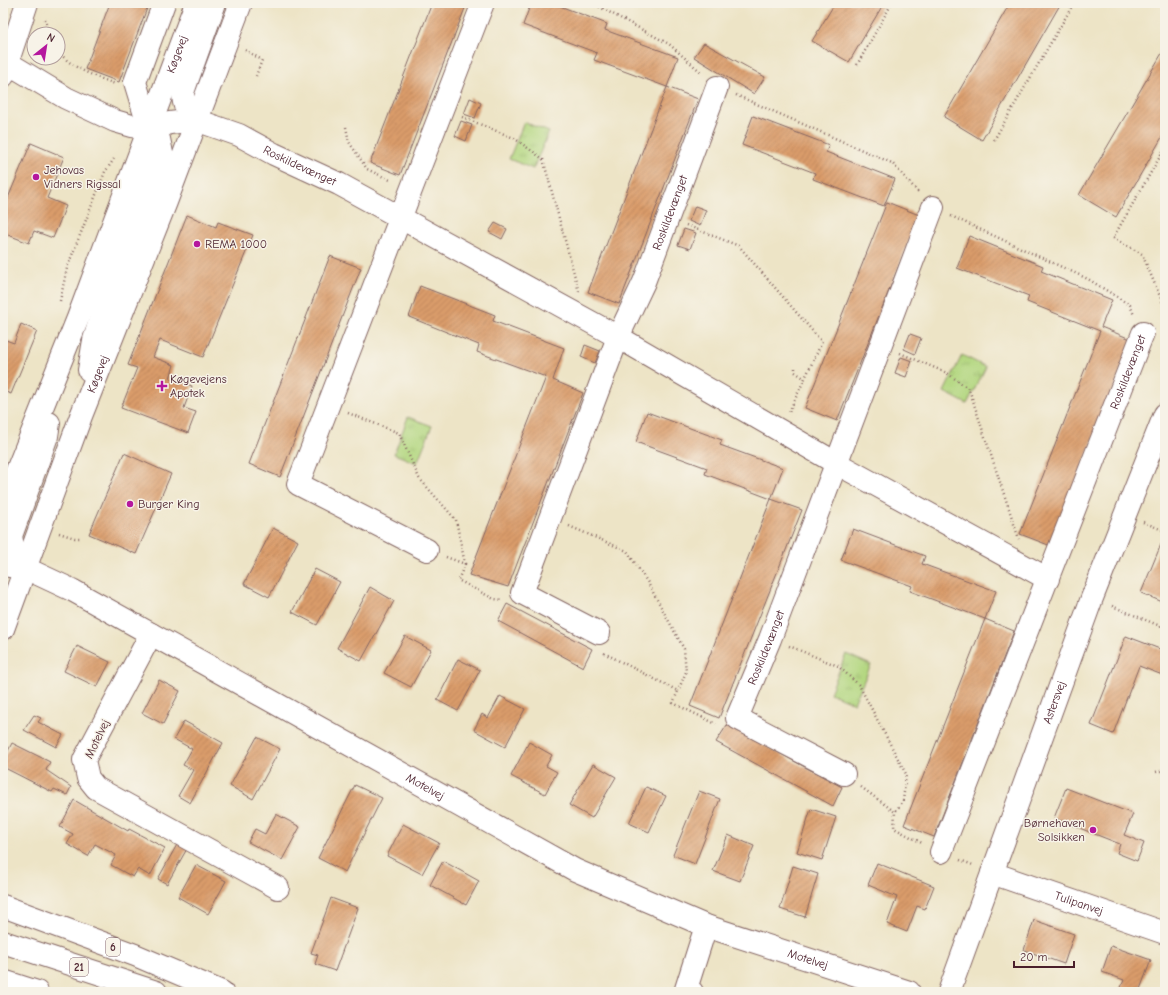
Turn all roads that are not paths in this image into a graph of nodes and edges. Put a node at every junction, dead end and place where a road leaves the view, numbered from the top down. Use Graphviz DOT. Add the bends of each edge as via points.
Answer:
graph roads {
  1 [pos="27,3"];
  2 [pos="164,3"];
  3 [pos="196,3"];
  4 [pos="216,3"];
  5 [pos="241,3"];
  6 [pos="483,3"];
  7 [pos="5,67"];
  8 [pos="717,86"];
  9 [pos="196,120"];
  10 [pos="149,128"];
  11 [pos="932,207"];
  12 [pos="402,217"];
  13 [pos="1143,333"];
  14 [pos="618,337"];
  15 [pos="61,361"];
  16 [pos="1165,414"];
  17 [pos="81,416"];
  18 [pos="836,463"];
  19 [pos="3,505"];
  20 [pos="3,545"];
  21 [pos="427,550"];
  22 [pos="3,565"];
  23 [pos="25,568"];
  24 [pos="1048,579"];
  25 [pos="3,629"];
  26 [pos="599,633"];
  27 [pos="151,634"];
  28 [pos="844,774"];
  29 [pos="941,852"];
  30 [pos="992,873"];
  31 [pos="278,888"];
  32 [pos="3,906"];
  33 [pos="706,926"];
  34 [pos="1165,933"];
  35 [pos="3,942"];
  36 [pos="3,981"];
  37 [pos="37,992"];
  38 [pos="156,992"];
  39 [pos="222,992"];
  40 [pos="692,992"];
  41 [pos="909,992"];
  42 [pos="949,992"];
  1 -- 7 [label="main road"];
  2 -- 10 [label="main road" via="135,82"];
  3 -- 10 [label="main road, Køgevej"];
  4 -- 9 [label="main road" via="183,92 183,104"];
  5 -- 9 [label="main road, Køgevej"];
  6 -- 12 [label="main road"];
  7 -- 10 [label="main road" via="114,121"];
  8 -- 14 [label="main road, Roskildevænget" via="644,282"];
  9 -- 10 [label="main road"];
  9 -- 12 [label="main road, Roskildevænget" via="239,135"];
  9 -- 17 [label="main road, Køgevej"];
  10 -- 15 [label="main road, Køgevej"];
  10 -- 17 [label="main road" via="159,139 162,153 107,297 94,340"];
  11 -- 18 [label="main road, Roskildevænget"];
  12 -- 14 [label="main road, Roskildevænget"];
  12 -- 21 [label="main road" via="298,484"];
  13 -- 24 [label="main road, Roskildevænget"];
  14 -- 18 [label="main road, Roskildevænget"];
  14 -- 26 [label="main road, Roskildevænget" via="522,593"];
  15 -- 19 [label="main road, Køgevej"];
  15 -- 23 [label="main road" via="47,436 11,536 14,552"];
  16 -- 30 [label="main road, Astersvej" via="1092,598"];
  17 -- 23 [label="main road, Køgevej"];
  18 -- 24 [label="main road, Roskildevænget"];
  18 -- 28 [label="main road, Roskildevænget" via="737,718"];
  20 -- 23 [label="main road"];
  22 -- 23 [label="main road"];
  23 -- 25 [label="main road, Køgevej"];
  23 -- 27 [label="main road, Motelvej" via="72,590"];
  24 -- 29 [label="main road, Roskildevænget"];
  27 -- 31 [label="main road, Motelvej" via="84,760 88,778 96,788"];
  27 -- 33 [label="main road, Motelvej" via="575,870"];
  30 -- 34 [label="main road, Tulipanvej"];
  30 -- 42 [label="main road, Astersvej"];
  32 -- 39 [label="main road, 6" via="135,955"];
  33 -- 40 [label="main road" via="686,989"];
  33 -- 41 [label="main road, Motelvej"];
  35 -- 38 [label="main road, 21"];
  36 -- 37 [label="main road"];
}
